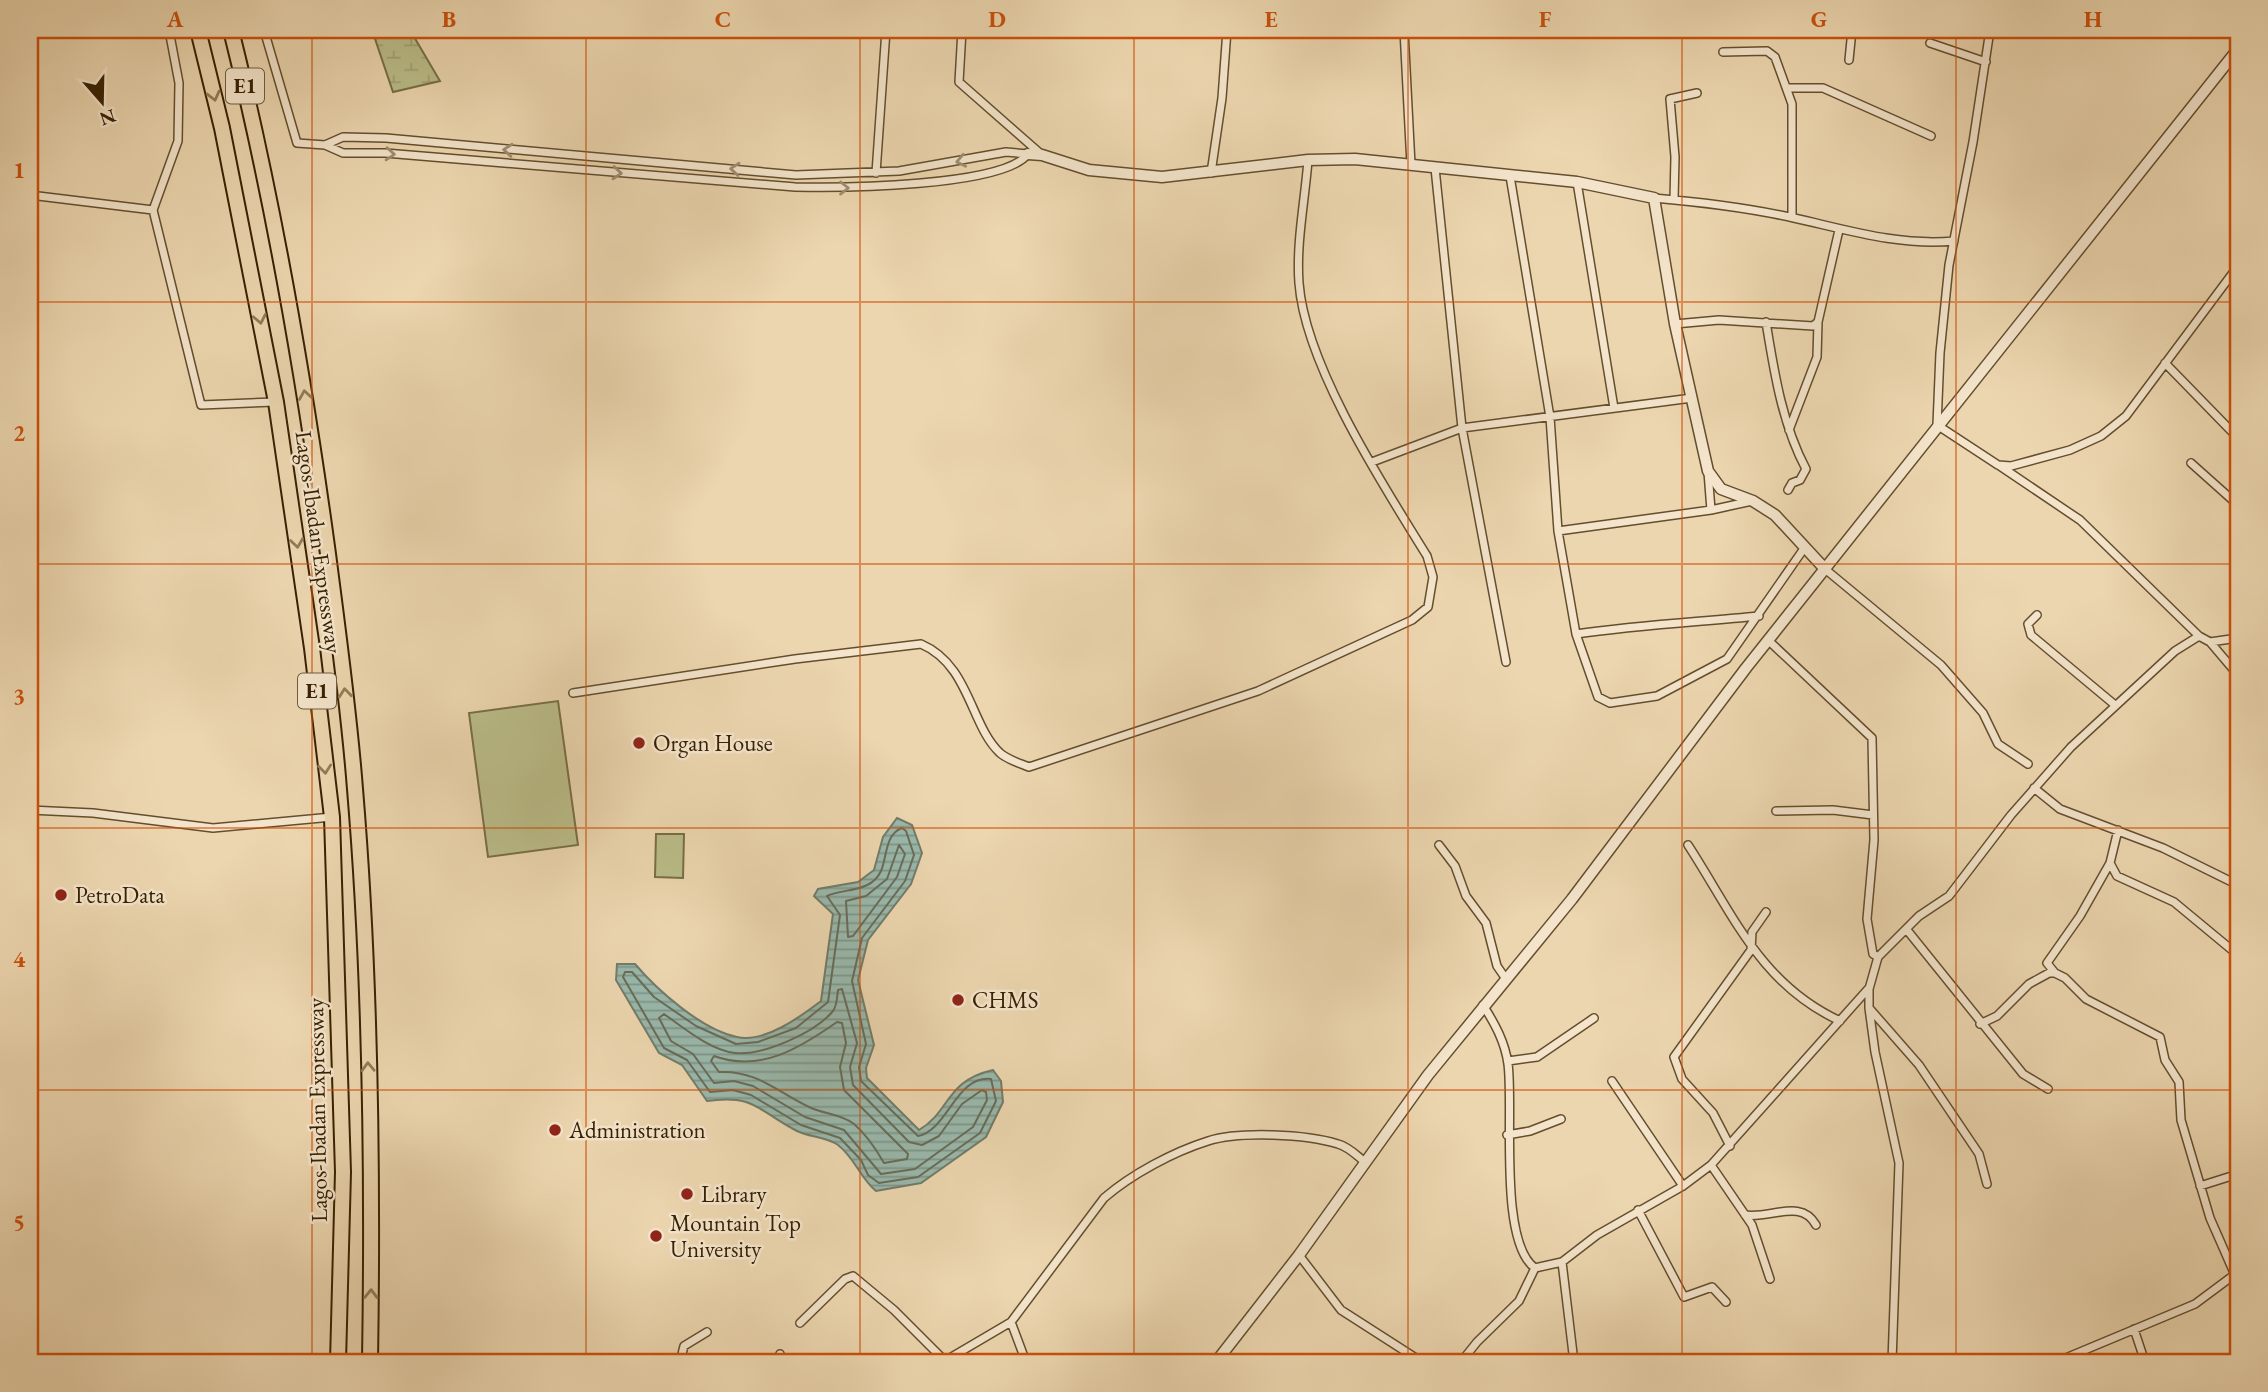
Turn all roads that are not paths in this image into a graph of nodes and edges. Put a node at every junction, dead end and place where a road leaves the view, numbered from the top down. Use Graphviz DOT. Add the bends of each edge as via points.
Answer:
graph roads {
  1 [pos="169,30"];
  2 [pos="198,30"];
  3 [pos="231,30"];
  4 [pos="264,30"];
  5 [pos="886,30"];
  6 [pos="962,30"];
  7 [pos="1227,30"];
  8 [pos="1404,30"];
  9 [pos="1852,30"];
  10 [pos="1990,30"];
  11 [pos="1930,43"];
  12 [pos="2238,49"];
  13 [pos="1723,52"];
  14 [pos="1849,60"];
  15 [pos="1986,62"];
  16 [pos="1788,88"];
  17 [pos="1697,93"];
  18 [pos="1931,136"];
  19 [pos="325,145"];
  20 [pos="1028,154"];
  21 [pos="1042,155"];
  22 [pos="1308,160"];
  23 [pos="1411,166"];
  24 [pos="1435,168"];
  25 [pos="876,173"];
  26 [pos="1211,173"];
  27 [pos="1510,176"];
  28 [pos="1577,182"];
  29 [pos="30,195"];
  30 [pos="1654,198"];
  31 [pos="1674,200"];
  32 [pos="153,210"];
  33 [pos="1792,217"];
  34 [pos="1839,230"];
  35 [pos="1954,241"];
  36 [pos="2238,266"];
  37 [pos="1766,322"];
  38 [pos="1818,322"];
  39 [pos="1675,324"];
  40 [pos="2165,363"];
  41 [pos="1692,398"];
  42 [pos="276,402"];
  43 [pos="1614,408"];
  44 [pos="1550,417"];
  45 [pos="1937,425"];
  46 [pos="1462,428"];
  47 [pos="1789,430"];
  48 [pos="2238,438"];
  49 [pos="1372,461"];
  50 [pos="2191,464"];
  51 [pos="1998,465"];
  52 [pos="1708,471"];
  53 [pos="1788,490"];
  54 [pos="1753,501"];
  55 [pos="2238,505"];
  56 [pos="1712,510"];
  57 [pos="1558,531"];
  58 [pos="1805,547"];
  59 [pos="1825,569"];
  60 [pos="2036,615"];
  61 [pos="1759,616"];
  62 [pos="1576,634"];
  63 [pos="2199,636"];
  64 [pos="2238,638"];
  65 [pos="1769,641"];
  66 [pos="2210,642"];
  67 [pos="1506,662"];
  68 [pos="2238,675"];
  69 [pos="573,693"];
  70 [pos="2115,705"];
  71 [pos="2028,764"];
  72 [pos="2034,788"];
  73 [pos="30,810"];
  74 [pos="1776,811"];
  75 [pos="1873,815"];
  76 [pos="332,817"];
  77 [pos="2118,830"];
  78 [pos="1439,845"];
  79 [pos="1688,845"];
  80 [pos="2110,863"];
  81 [pos="2238,885"];
  82 [pos="1766,912"];
  83 [pos="1907,930"];
  84 [pos="1751,950"];
  85 [pos="2238,955"];
  86 [pos="1878,957"];
  87 [pos="2056,973"];
  88 [pos="1506,978"];
  89 [pos="1868,989"];
  90 [pos="1483,1005"];
  91 [pos="1869,1008"];
  92 [pos="1594,1018"];
  93 [pos="1840,1021"];
  94 [pos="1980,1024"];
  95 [pos="1508,1061"];
  96 [pos="1612,1081"];
  97 [pos="2048,1089"];
  98 [pos="1561,1119"];
  99 [pos="1507,1135"];
  100 [pos="1730,1146"];
  101 [pos="1365,1162"];
  102 [pos="1711,1165"];
  103 [pos="2238,1174"];
  104 [pos="1987,1184"];
  105 [pos="1683,1186"];
  106 [pos="2200,1186"];
  107 [pos="1638,1210"];
  108 [pos="1745,1215"];
  109 [pos="1816,1225"];
  110 [pos="1299,1255"];
  111 [pos="1562,1262"];
  112 [pos="1535,1268"];
  113 [pos="2236,1273"];
  114 [pos="1770,1279"];
  115 [pos="1726,1301"];
  116 [pos="1010,1322"];
  117 [pos="800,1323"];
  118 [pos="2134,1329"];
  119 [pos="707,1332"];
  120 [pos="338,1362"];
  121 [pos="370,1362"];
  122 [pos="685,1362"];
  123 [pos="944,1362"];
  124 [pos="1026,1362"];
  125 [pos="1216,1362"];
  126 [pos="1422,1362"];
  127 [pos="1461,1362"];
  128 [pos="1574,1362"];
  129 [pos="1892,1362"];
  130 [pos="2056,1362"];
  131 [pos="2145,1362"];
  1 -- 32 [label="street" via="178,83 178,141"];
  2 -- 42 [label="highway, Lagos-Ibadan Expressway / E1, one-way"];
  121 -- 3 [label="highway, Lagos-Ibadan Expressway / E1, one-way" via="373,1168 359,857 347,709 316,461 286,275"];
  4 -- 19 [label="street" via="297,143"];
  5 -- 25 [label="street"];
  6 -- 21 [label="street" via="959,82"];
  7 -- 26 [label="street"];
  8 -- 23 [label="street"];
  9 -- 14 [label="street"];
  10 -- 15 [label="street"];
  11 -- 15 [label="street"];
  12 -- 45 [label="street"];
  13 -- 16 [label="street" via="1772,52"];
  15 -- 35 [label="street"];
  16 -- 18 [label="street" via="1823,88"];
  16 -- 33 [label="street" via="1792,104"];
  17 -- 31 [label="street" via="1670,99"];
  19 -- 20 [label="street, one-way" via="343,153 841,188 901,185 1009,168"];
  25 -- 19 [label="street, one-way" via="796,175 386,138 343,137"];
  20 -- 21 [label="street"];
  20 -- 25 [label="street, one-way" via="1006,152"];
  21 -- 26 [label="street" via="1124,175"];
  22 -- 23 [label="street" via="1355,159"];
  22 -- 26 [label="street"];
  22 -- 49 [label="street" via="1299,280 1304,316 1346,418"];
  23 -- 24 [label="street"];
  24 -- 27 [label="street"];
  24 -- 46 [label="street"];
  27 -- 28 [label="street"];
  27 -- 44 [label="street"];
  28 -- 30 [label="street"];
  28 -- 43 [label="street"];
  29 -- 32 [label="street"];
  30 -- 31 [label="street"];
  30 -- 39 [label="street"];
  31 -- 33 [label="street"];
  32 -- 42 [label="street" via="201,405"];
  33 -- 34 [label="street"];
  34 -- 35 [label="street" via="1920,244"];
  34 -- 38 [label="street"];
  35 -- 45 [label="street" via="1942,326"];
  36 -- 40 [label="street"];
  37 -- 38 [label="street" via="1807,327"];
  37 -- 39 [label="street"];
  37 -- 47 [label="street"];
  38 -- 47 [label="street" via="1817,357"];
  39 -- 41 [label="street"];
  40 -- 48 [label="street"];
  40 -- 51 [label="street" via="2112,430 2070,450 2011,466"];
  41 -- 43 [label="street"];
  41 -- 52 [label="street"];
  42 -- 76 [label="highway, Lagos-Ibadan Expressway / E1, one-way"];
  43 -- 44 [label="street"];
  44 -- 46 [label="street"];
  44 -- 57 [label="street"];
  45 -- 51 [label="street"];
  45 -- 59 [label="street"];
  46 -- 49 [label="street"];
  46 -- 67 [label="street"];
  47 -- 53 [label="street" via="1806,469"];
  49 -- 69 [label="street" via="1427,555 1433,577 1428,607 1412,620 1258,691 1050,762 1029,767 997,751 957,677 932,649 921,644"];
  50 -- 55 [label="street"];
  51 -- 63 [label="street" via="2080,520"];
  52 -- 54 [label="street" via="1721,489"];
  52 -- 56 [label="street"];
  54 -- 56 [label="street"];
  54 -- 58 [label="street" via="1775,515"];
  56 -- 57 [label="street"];
  57 -- 62 [label="street"];
  58 -- 59 [label="street"];
  58 -- 61 [label="street"];
  59 -- 65 [label="street"];
  59 -- 71 [label="street" via="1941,665 1983,713 1998,744"];
  60 -- 70 [label="street" via="2028,624 2031,635"];
  61 -- 62 [label="street"];
  61 -- 62 [label="street" via="1727,659 1657,696 1632,701 1610,703 1598,697"];
  63 -- 66 [label="street"];
  63 -- 70 [label="street"];
  64 -- 66 [label="street"];
  65 -- 75 [label="street" via="1870,735"];
  65 -- 88 [label="street"];
  66 -- 68 [label="street"];
  70 -- 72 [label="street"];
  72 -- 77 [label="street" via="2060,809"];
  72 -- 83 [label="street" via="1949,896"];
  73 -- 76 [label="street" via="213,828"];
  74 -- 75 [label="street"];
  75 -- 86 [label="street" via="1867,919 1873,954"];
  76 -- 120 [label="highway, Lagos-Ibadan Expressway / E1" via="343,1172"];
  77 -- 80 [label="street"];
  77 -- 81 [label="street"];
  78 -- 88 [label="street" via="1486,923 1497,966"];
  79 -- 84 [label="street"];
  80 -- 85 [label="street" via="2117,876 2174,902"];
  80 -- 87 [label="street" via="2047,963"];
  82 -- 84 [label="street" via="1752,932"];
  83 -- 86 [label="street"];
  83 -- 94 [label="street"];
  84 -- 93 [label="street" via="1800,997"];
  84 -- 100 [label="street" via="1674,1057 1682,1079 1713,1113"];
  86 -- 89 [label="street"];
  87 -- 94 [label="street" via="2029,984 1997,1016"];
  87 -- 106 [label="street" via="2086,999 2160,1037 2165,1060 2179,1082 2181,1120"];
  88 -- 90 [label="street"];
  89 -- 91 [label="street"];
  89 -- 93 [label="street"];
  90 -- 95 [label="street" via="1498,1029"];
  90 -- 101 [label="street"];
  91 -- 104 [label="street" via="1919,1065 1979,1154"];
  91 -- 129 [label="street" via="1899,1163"];
  92 -- 95 [label="street" via="1537,1057"];
  93 -- 100 [label="street"];
  94 -- 97 [label="street" via="2023,1074"];
  95 -- 99 [label="street"];
  96 -- 105 [label="street"];
  98 -- 99 [label="street"];
  99 -- 112 [label="street" via="1509,1185 1518,1229 1526,1259"];
  100 -- 102 [label="street"];
  101 -- 110 [label="street"];
  101 -- 116 [label="street" via="1336,1143 1270,1136 1208,1141 1168,1159 1104,1198"];
  102 -- 105 [label="street"];
  102 -- 108 [label="street"];
  103 -- 106 [label="street"];
  105 -- 107 [label="street"];
  106 -- 113 [label="street"];
  107 -- 111 [label="street"];
  107 -- 115 [label="street" via="1684,1297 1712,1287"];
  108 -- 109 [label="street" via="1798,1209 1808,1212"];
  108 -- 114 [label="street"];
  110 -- 125 [label="street"];
  110 -- 126 [label="street" via="1341,1310"];
  111 -- 112 [label="street"];
  111 -- 128 [label="street"];
  112 -- 127 [label="street" via="1519,1301"];
  113 -- 118 [label="street" via="2195,1304"];
  116 -- 123 [label="street"];
  116 -- 124 [label="street"];
  117 -- 123 [label="street" via="853,1276"];
  118 -- 130 [label="street"];
  118 -- 131 [label="street"];
  119 -- 122 [label="street" via="684,1346 681,1358"];
}
